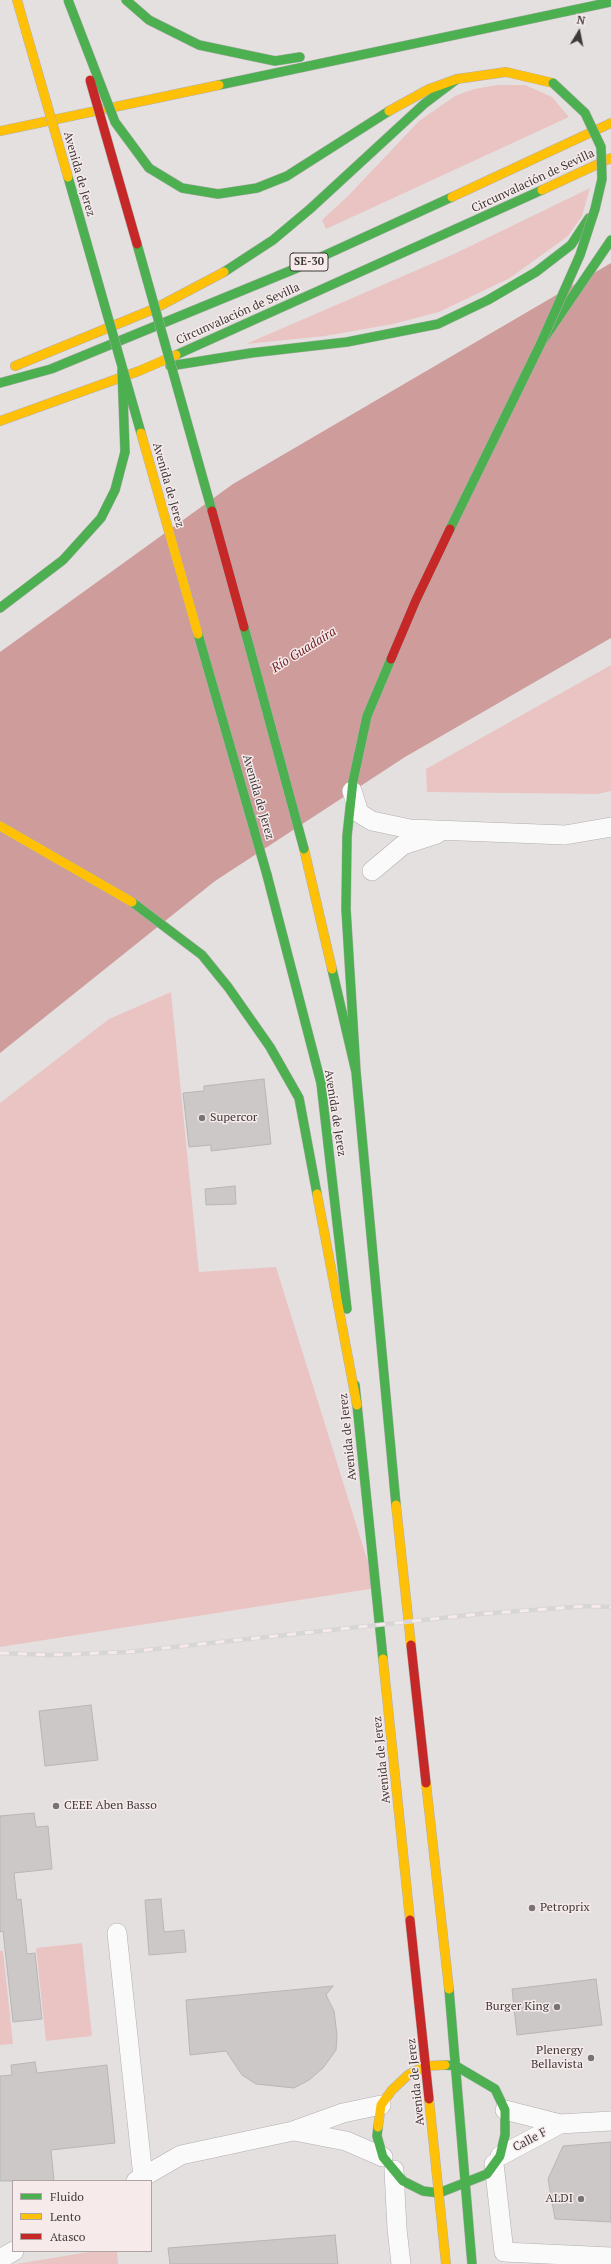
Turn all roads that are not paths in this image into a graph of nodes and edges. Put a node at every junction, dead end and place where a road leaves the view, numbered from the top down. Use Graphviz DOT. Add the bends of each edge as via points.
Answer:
graph roads {
  1 [pos="17,0"];
  2 [pos="67,0"];
  3 [pos="126,0"];
  4 [pos="611,2"];
  5 [pos="430,39"];
  6 [pos="457,79"];
  7 [pos="611,123"];
  8 [pos="0,131"];
  9 [pos="611,158"];
  10 [pos="595,209"];
  11 [pos="611,240"];
  12 [pos="541,343"];
  13 [pos="122,369"];
  14 [pos="7,370"];
  15 [pos="139,371"];
  16 [pos="0,383"];
  17 [pos="0,421"];
  18 [pos="0,608"];
  19 [pos="352,791"];
  20 [pos="0,826"];
  21 [pos="611,827"];
  22 [pos="446,832"];
  23 [pos="372,871"];
  24 [pos="356,1072"];
  25 [pos="357,1405"];
  26 [pos="118,1933"];
  27 [pos="425,2066"];
  28 [pos="456,2066"];
  29 [pos="381,2105"];
  30 [pos="505,2110"];
  31 [pos="611,2121"];
  32 [pos="560,2124"];
  33 [pos="292,2131"];
  34 [pos="497,2160"];
  35 [pos="389,2163"];
  36 [pos="139,2179"];
  37 [pos="464,2184"];
  38 [pos="439,2193"];
  39 [pos="12,2252"];
  40 [pos="611,2257"];
  41 [pos="0,2259"];
  42 [pos="401,2264"];
  43 [pos="446,2264"];
  44 [pos="472,2264"];
  1 -- 13 [label="main road, Avenida de Jerez, bridge"];
  2 -- 6 [label="main road, bridge" via="115,122 149,168 182,188 218,194 257,188 287,176 402,102"];
  2 -- 24 [label="main road, Avenida de Jerez, bridge" via="169,353 304,849"];
  3 -- 5 [label="main road" via="149,20 199,45 275,61"];
  4 -- 5 [label="main road"];
  5 -- 8 [label="main road" via="265,77"];
  6 -- 10 [label="main road, bridge" via="506,72 553,83 585,113 601,147 602,178"];
  6 -- 14 [label="main road" via="401,124 305,214 273,240 228,270 154,309"];
  7 -- 16 [label="main road, Circunvalación de Sevilla / SE-30" via="297,268 51,369"];
  9 -- 15 [label="main road, Circunvalación de Sevilla / SE-30" via="390,260"];
  10 -- 12 [label="main road, bridge" via="580,254"];
  10 -- 15 [label="main road" via="571,245 536,272 488,300 438,324 347,342 251,353"];
  11 -- 12 [label="main road"];
  12 -- 19 [label="main road" via="416,600 367,716"];
  13 -- 18 [label="main road, bridge" via="125,452 115,490 101,518 63,560"];
  13 -- 25 [label="main road, Avenida de Jerez, bridge" via="268,875 320,1083 341,1241"];
  15 -- 17 [label="main road, Circunvalación de Sevilla / SE-30"];
  19 -- 22 [label="street" via="359,813 372,821 410,829"];
  19 -- 24 [label="main road" via="347,836 346,908"];
  20 -- 25 [label="main road" via="126,898 202,954 228,986 270,1047 299,1098"];
  21 -- 22 [label="street" via="565,835"];
  22 -- 23 [label="street" via="403,845"];
  24 -- 28 [label="main road, Avenida de Jerez" via="401,1554"];
  25 -- 27 [label="main road, Avenida de Jerez" via="422,2016"];
  26 -- 36 [label="street"];
  27 -- 28 [label="main road"];
  27 -- 29 [label="main road" via="408,2075"];
  27 -- 38 [label="main road, Avenida de Jerez"];
  28 -- 30 [label="main road" via="495,2089"];
  28 -- 37 [label="main road, Avenida de Jerez"];
  29 -- 33 [label="street" via="343,2113"];
  29 -- 35 [label="main road" via="377,2136"];
  30 -- 32 [label="street, Calle F"];
  30 -- 34 [label="main road" via="505,2135"];
  31 -- 32 [label="street, Calle F"];
  32 -- 34 [label="street, Calle F"];
  33 -- 35 [label="street" via="346,2141"];
  33 -- 36 [label="street" via="181,2155"];
  34 -- 37 [label="main road" via="487,2174"];
  34 -- 40 [label="street" via="504,2252"];
  35 -- 38 [label="main road" via="403,2181 423,2191"];
  35 -- 42 [label="street"];
  37 -- 38 [label="main road"];
  37 -- 44 [label="main road, Avenida de Jerez"];
  38 -- 43 [label="main road, Avenida de Jerez"];
  39 -- 41 [label="street"];
}
